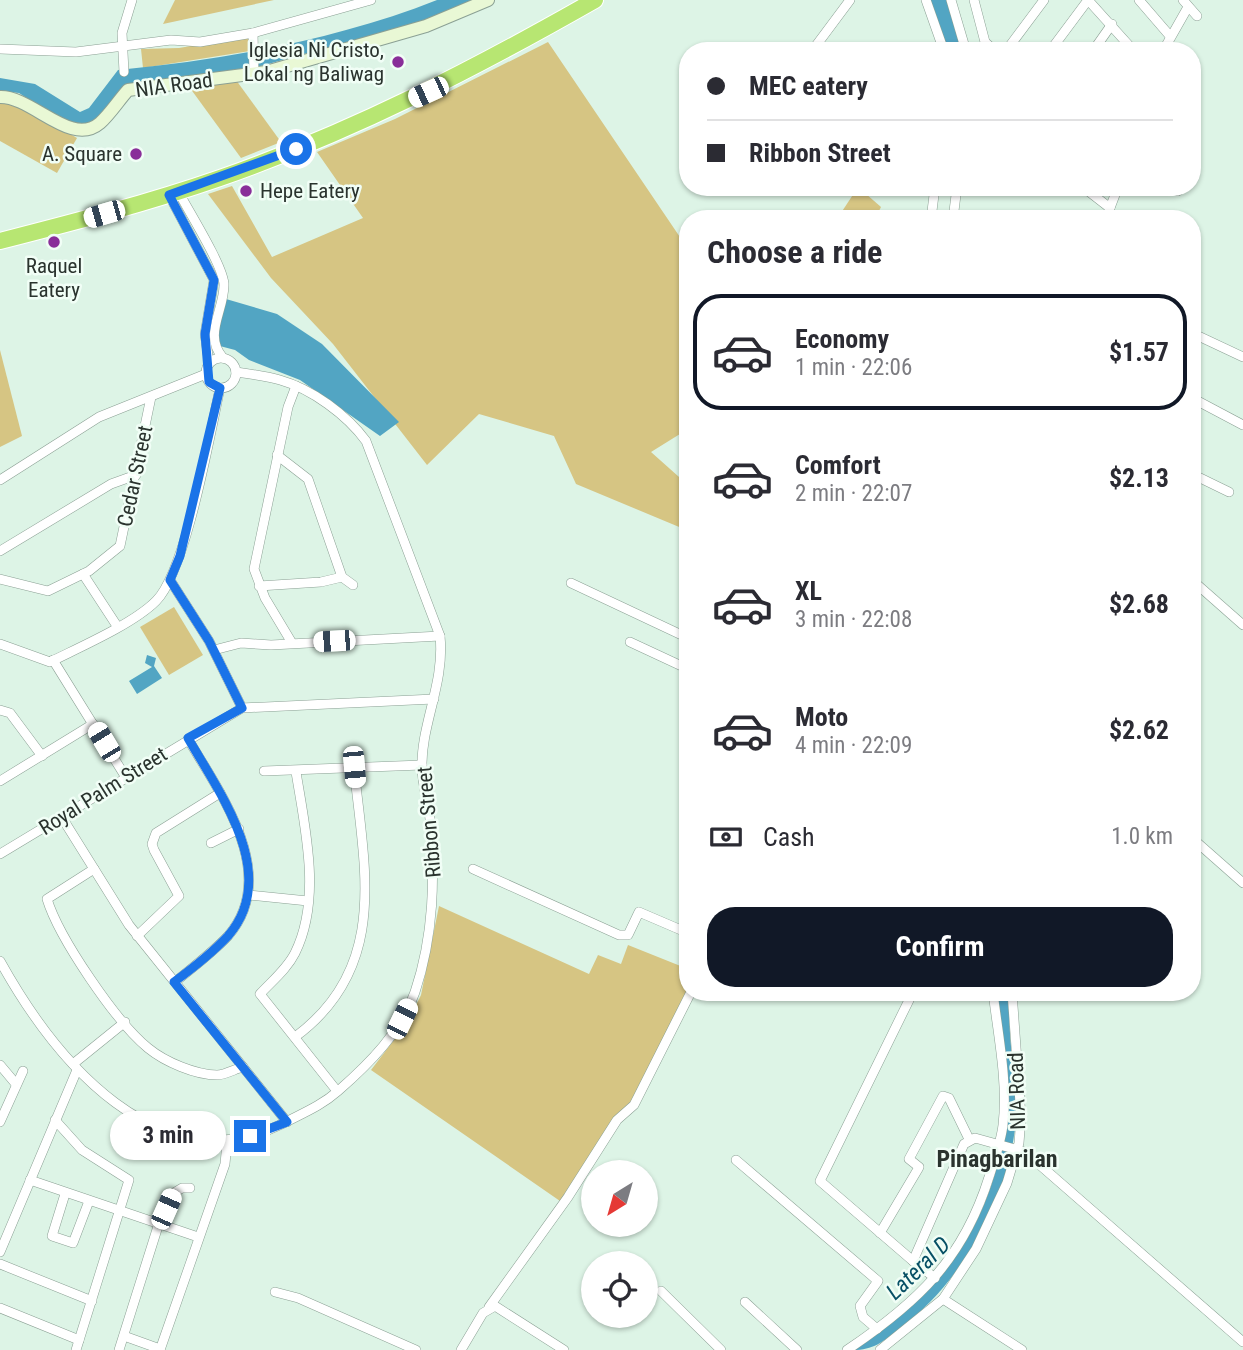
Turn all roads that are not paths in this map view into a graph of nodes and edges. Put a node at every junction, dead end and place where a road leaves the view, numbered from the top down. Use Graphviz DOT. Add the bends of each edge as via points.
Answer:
graph roads {
  1 [pos="132,0"];
  2 [pos="371,0"];
  3 [pos="488,0"];
  4 [pos="595,0"];
  5 [pos="850,0"];
  6 [pos="926,0"];
  7 [pos="951,0"];
  8 [pos="974,0"];
  9 [pos="1044,0"];
  10 [pos="1088,0"];
  11 [pos="1139,0"];
  12 [pos="1185,3"];
  13 [pos="1197,16"];
  14 [pos="1112,24"];
  15 [pos="253,33"];
  16 [pos="1170,36"];
  17 [pos="819,42"];
  18 [pos="941,42"];
  19 [pos="963,42"];
  20 [pos="985,42"];
  21 [pos="1013,42"];
  22 [pos="1057,42"];
  23 [pos="1099,42"];
  24 [pos="1127,42"];
  25 [pos="1167,42"];
  26 [pos="122,46"];
  27 [pos="0,49"];
  28 [pos="253,71"];
  29 [pos="124,72"];
  30 [pos="0,97"];
  31 [pos="174,193"];
  32 [pos="1095,196"];
  33 [pos="1115,196"];
  34 [pos="1110,208"];
  35 [pos="0,241"];
  36 [pos="1201,337"];
  37 [pos="1243,357"];
  38 [pos="223,358"];
  39 [pos="209,363"];
  40 [pos="236,372"];
  41 [pos="206,374"];
  42 [pos="296,386"];
  43 [pos="220,388"];
  44 [pos="151,397"];
  45 [pos="1201,403"];
  46 [pos="1243,425"];
  47 [pos="277,455"];
  48 [pos="136,475"];
  49 [pos="1201,478"];
  50 [pos="0,480"];
  51 [pos="1229,492"];
  52 [pos="0,551"];
  53 [pos="83,574"];
  54 [pos="342,577"];
  55 [pos="0,579"];
  56 [pos="170,580"];
  57 [pos="571,583"];
  58 [pos="353,585"];
  59 [pos="259,586"];
  60 [pos="1201,588"];
  61 [pos="1243,625"];
  62 [pos="117,626"];
  63 [pos="679,634"];
  64 [pos="440,636"];
  65 [pos="630,642"];
  66 [pos="0,643"];
  67 [pos="292,643"];
  68 [pos="214,650"];
  69 [pos="53,660"];
  70 [pos="679,664"];
  71 [pos="434,699"];
  72 [pos="242,708"];
  73 [pos="0,710"];
  74 [pos="93,724"];
  75 [pos="188,738"];
  76 [pos="42,755"];
  77 [pos="422,765"];
  78 [pos="354,767"];
  79 [pos="264,771"];
  80 [pos="296,772"];
  81 [pos="125,776"];
  82 [pos="0,781"];
  83 [pos="220,793"];
  84 [pos="61,816"];
  85 [pos="239,829"];
  86 [pos="211,843"];
  87 [pos="1201,846"];
  88 [pos="0,854"];
  89 [pos="94,869"];
  90 [pos="473,869"];
  91 [pos="1243,884"];
  92 [pos="249,895"];
  93 [pos="308,901"];
  94 [pos="679,929"];
  95 [pos="137,936"];
  96 [pos="0,961"];
  97 [pos="174,982"];
  98 [pos="248,990"];
  99 [pos="260,994"];
  100 [pos="686,1001"];
  101 [pos="909,1001"];
  102 [pos="994,1001"];
  103 [pos="1013,1001"];
  104 [pos="125,1022"];
  105 [pos="295,1037"];
  106 [pos="0,1065"];
  107 [pos="75,1067"];
  108 [pos="243,1067"];
  109 [pos="23,1071"];
  110 [pos="16,1084"];
  111 [pos="337,1091"];
  112 [pos="55,1120"];
  113 [pos="0,1122"];
  114 [pos="287,1122"];
  115 [pos="969,1139"];
  116 [pos="227,1142"];
  117 [pos="1000,1144"];
  118 [pos="1015,1147"];
  119 [pos="736,1160"];
  120 [pos="30,1181"];
  121 [pos="190,1188"];
  122 [pos="65,1194"];
  123 [pos="89,1201"];
  124 [pos="122,1211"];
  125 [pos="159,1223"];
  126 [pos="880,1233"];
  127 [pos="198,1237"];
  128 [pos="969,1245"];
  129 [pos="0,1252"];
  130 [pos="913,1261"];
  131 [pos="0,1264"];
  132 [pos="935,1278"];
  133 [pos="661,1290"];
  134 [pos="275,1292"];
  135 [pos="943,1299"];
  136 [pos="92,1301"];
  137 [pos="745,1302"];
  138 [pos="489,1307"];
  139 [pos="0,1308"];
  140 [pos="877,1329"];
  141 [pos="124,1336"];
  142 [pos="1243,1342"];
  143 [pos="77,1345"];
  144 [pos="160,1349"];
  145 [pos="119,1350"];
  146 [pos="416,1350"];
  147 [pos="461,1350"];
  148 [pos="564,1350"];
  149 [pos="721,1350"];
  150 [pos="797,1350"];
  151 [pos="847,1350"];
  152 [pos="880,1350"];
  153 [pos="1022,1350"];
  1 -- 26 [label="street" via="122,23"];
  2 -- 15 [label="street"];
  3 -- 28 [label="street, NIA Road" via="426,26"];
  4 -- 31 [label="highway" via="393,108"];
  5 -- 17 [label="street"];
  6 -- 18 [label="street"];
  7 -- 19 [label="street"];
  8 -- 20 [label="street"];
  9 -- 21 [label="street"];
  10 -- 14 [label="street"];
  10 -- 22 [label="street"];
  11 -- 16 [label="street"];
  12 -- 13 [label="street"];
  12 -- 16 [label="street"];
  14 -- 23 [label="street"];
  14 -- 24 [label="street"];
  15 -- 26 [label="street" via="200,42"];
  15 -- 28 [label="street"];
  16 -- 25 [label="street"];
  26 -- 27 [label="street" via="65,52"];
  26 -- 29 [label="street"];
  28 -- 30 [label="street, NIA Road" via="128,90 99,124 85,131 69,128 24,102"];
  31 -- 35 [label="highway"];
  31 -- 38 [label="street" via="222,275 223,295 213,338"];
  31 -- 39 [label="street" via="214,280 205,334"];
  32 -- 34 [label="street"];
  33 -- 34 [label="street"];
  36 -- 37 [label="street"];
  38 -- 39 [label="street"];
  38 -- 40 [label="street" via="232,362"];
  39 -- 41 [label="street"];
  40 -- 42 [label="street, Ribbon Street"];
  40 -- 43 [label="street" via="231,384"];
  41 -- 43 [label="street" via="209,382"];
  41 -- 44 [label="street"];
  42 -- 47 [label="street"];
  42 -- 64 [label="street, Ribbon Street" via="333,408 366,441"];
  43 -- 56 [label="street" via="180,556"];
  44 -- 48 [label="street, Cedar Street"];
  44 -- 50 [label="street" via="99,417"];
  45 -- 46 [label="street"];
  47 -- 54 [label="street" via="308,479"];
  47 -- 59 [label="street" via="254,569"];
  48 -- 52 [label="street" via="111,484"];
  48 -- 53 [label="street, Cedar Street" via="120,546"];
  49 -- 51 [label="street"];
  53 -- 55 [label="street, Cedar Street" via="48,591"];
  53 -- 62 [label="street"];
  54 -- 58 [label="street"];
  54 -- 59 [label="street"];
  56 -- 62 [label="street" via="155,602"];
  56 -- 68 [label="street"];
  57 -- 63 [label="street"];
  59 -- 67 [label="street"];
  60 -- 61 [label="street"];
  62 -- 69 [label="street"];
  64 -- 67 [label="street"];
  64 -- 71 [label="street, Ribbon Street" via="442,658"];
  65 -- 70 [label="street"];
  66 -- 69 [label="street"];
  67 -- 68 [label="street" via="241,643"];
  68 -- 72 [label="street"];
  69 -- 74 [label="street"];
  71 -- 72 [label="street"];
  71 -- 77 [label="street, Ribbon Street"];
  72 -- 75 [label="street, Royal Palm Street"];
  73 -- 76 [label="street" via="18,716"];
  74 -- 76 [label="street"];
  74 -- 81 [label="street"];
  75 -- 81 [label="street, Royal Palm Street"];
  75 -- 83 [label="street"];
  76 -- 82 [label="street"];
  77 -- 78 [label="street"];
  77 -- 111 [label="street, Ribbon Street" via="435,890 415,993 381,1050"];
  78 -- 80 [label="street"];
  78 -- 105 [label="street" via="365,854 366,908 358,950 344,987 316,1021"];
  79 -- 80 [label="street"];
  80 -- 93 [label="street" via="306,841"];
  81 -- 84 [label="street, Royal Palm Street"];
  83 -- 85 [label="street"];
  83 -- 95 [label="street" via="148,839 184,897"];
  84 -- 88 [label="street, Royal Palm Street"];
  84 -- 89 [label="street"];
  85 -- 86 [label="street"];
  85 -- 92 [label="street"];
  87 -- 91 [label="street"];
  89 -- 95 [label="street"];
  89 -- 104 [label="street" via="42,898 75,957"];
  90 -- 94 [label="street" via="619,935 628,935 639,912"];
  92 -- 93 [label="street"];
  92 -- 97 [label="street" via="229,934"];
  93 -- 99 [label="street" via="296,951"];
  95 -- 97 [label="street"];
  96 -- 107 [label="street, Ribbon Street" via="20,996"];
  97 -- 108 [label="street"];
  98 -- 99 [label="street"];
  99 -- 105 [label="street"];
  100 -- 138 [label="street" via="634,1105 617,1120"];
  101 -- 126 [label="street" via="820,1181"];
  102 -- 117 [label="street" via="1003,1098"];
  103 -- 118 [label="street, NIA Road" via="1021,1088"];
  104 -- 107 [label="street"];
  104 -- 108 [label="street" via="149,1049 191,1071 219,1075"];
  105 -- 111 [label="street"];
  106 -- 110 [label="street"];
  107 -- 112 [label="street"];
  107 -- 116 [label="street, Ribbon Street" via="112,1100 158,1127 181,1138"];
  108 -- 114 [label="street"];
  109 -- 110 [label="street"];
  110 -- 113 [label="street"];
  111 -- 114 [label="street, Ribbon Street" via="320,1106"];
  112 -- 120 [label="street"];
  112 -- 124 [label="street" via="82,1150 129,1180"];
  114 -- 116 [label="street, Ribbon Street"];
  115 -- 117 [label="street"];
  115 -- 126 [label="street" via="949,1098 943,1096 909,1158 919,1167"];
  115 -- 130 [label="street"];
  116 -- 127 [label="street" via="225,1164"];
  117 -- 118 [label="street"];
  117 -- 128 [label="street"];
  118 -- 128 [label="street, NIA Road" via="1007,1183"];
  118 -- 142 [label="street"];
  119 -- 140 [label="street" via="878,1281 860,1306 863,1317"];
  120 -- 122 [label="street"];
  120 -- 129 [label="street"];
  121 -- 125 [label="street" via="172,1194"];
  122 -- 123 [label="street"];
  122 -- 123 [label="street" via="52,1237 73,1242"];
  123 -- 124 [label="street"];
  124 -- 125 [label="street"];
  124 -- 136 [label="street"];
  125 -- 127 [label="street"];
  125 -- 141 [label="street"];
  126 -- 130 [label="street"];
  127 -- 144 [label="street"];
  128 -- 132 [label="street"];
  128 -- 135 [label="street, NIA Road"];
  130 -- 132 [label="street"];
  131 -- 136 [label="street"];
  132 -- 140 [label="street" via="911,1304"];
  133 -- 149 [label="street"];
  134 -- 146 [label="street"];
  135 -- 152 [label="street, NIA Road"];
  135 -- 153 [label="street"];
  136 -- 143 [label="street"];
  137 -- 150 [label="street"];
  138 -- 147 [label="street"];
  138 -- 148 [label="street" via="504,1311"];
  139 -- 143 [label="street"];
  140 -- 151 [label="street"];
  141 -- 144 [label="street"];
  141 -- 145 [label="street"];
}
